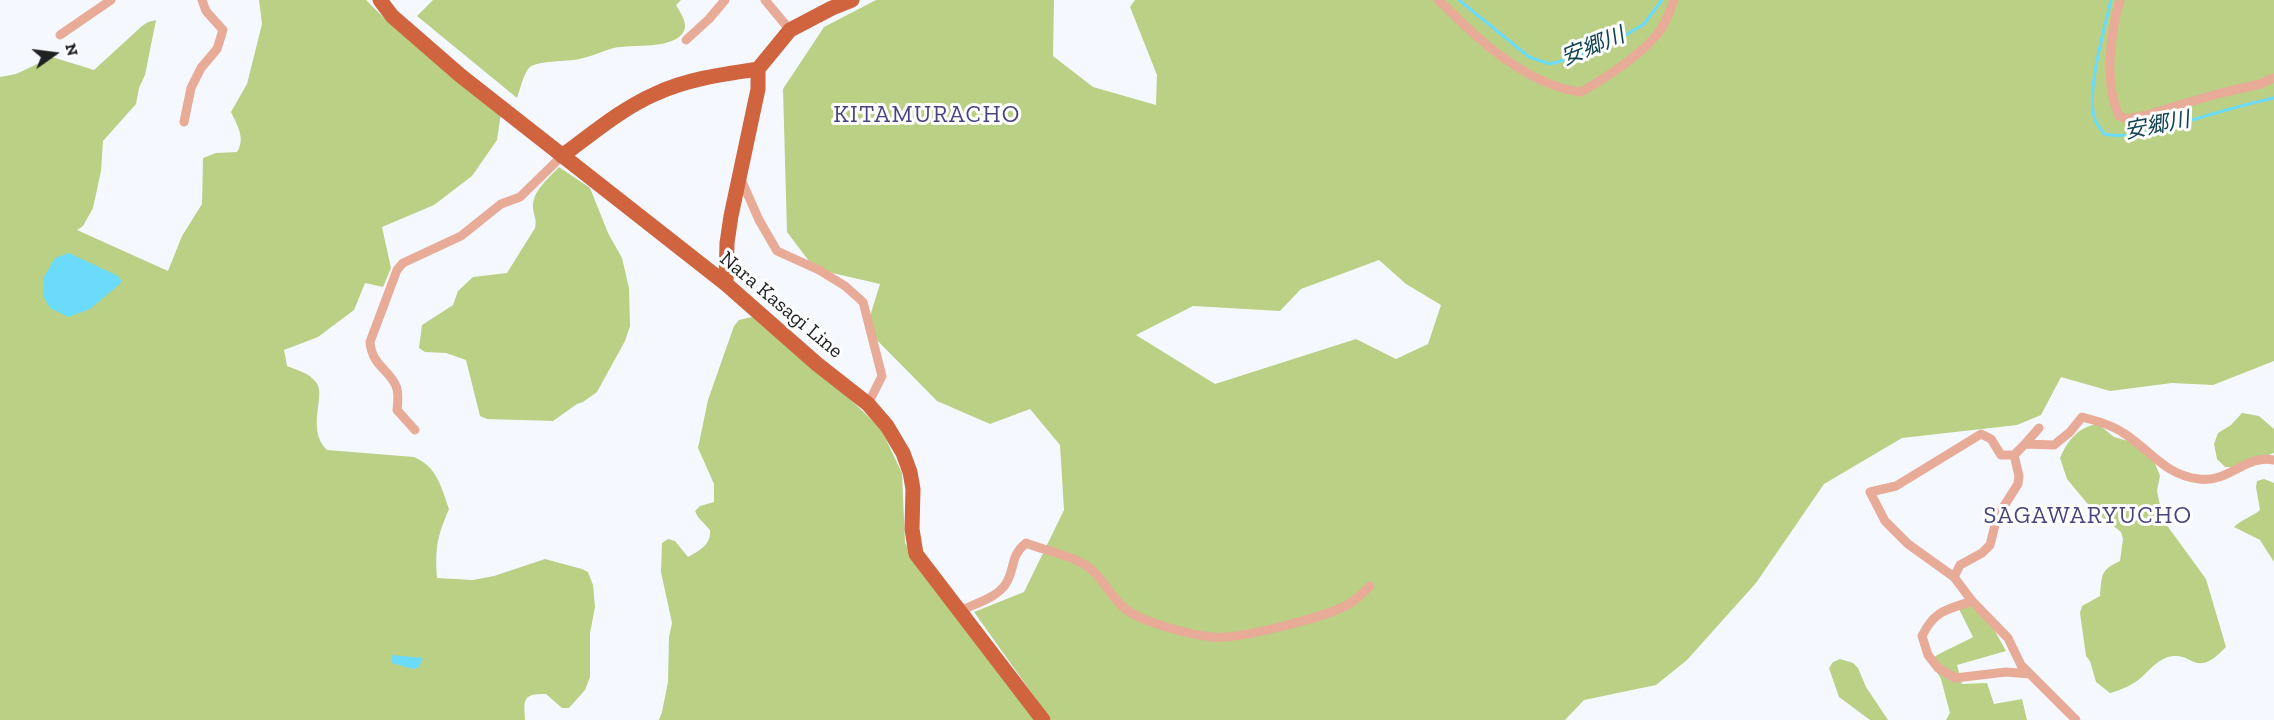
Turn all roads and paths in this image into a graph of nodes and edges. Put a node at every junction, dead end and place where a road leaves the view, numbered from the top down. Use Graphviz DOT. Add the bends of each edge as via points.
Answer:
graph roads {
  1 [pos="111,0"];
  2 [pos="202,0"];
  3 [pos="380,0"];
  4 [pos="725,0"];
  5 [pos="765,0"];
  6 [pos="852,0"];
  7 [pos="1438,0"];
  8 [pos="1674,0"];
  9 [pos="2120,0"];
  10 [pos="790,30"];
  11 [pos="60,35"];
  12 [pos="686,40"];
  13 [pos="758,69"];
  14 [pos="2274,78"];
  15 [pos="184,122"];
  16 [pos="562,156"];
  17 [pos="739,175"];
  18 [pos="726,284"];
  19 [pos="868,404"];
  20 [pos="2039,428"];
  21 [pos="415,430"];
  22 [pos="2025,444"];
  23 [pos="2014,455"];
  24 [pos="2274,460"];
  25 [pos="1954,578"];
  26 [pos="1370,586"];
  27 [pos="1972,601"];
  28 [pos="960,611"];
  29 [pos="2030,674"];
  30 [pos="1044,720"];
  31 [pos="2076,720"];
  1 -- 11 [label="street"];
  2 -- 15 [label="street" via="206,11 223,30 217,49 191,88"];
  3 -- 16 [label="main road, Nara Kasagi Line" via="400,24"];
  4 -- 12 [label="street"];
  5 -- 10 [label="street"];
  6 -- 10 [label="main road"];
  7 -- 8 [label="street" via="1473,34 1528,74 1581,92 1627,62 1654,38"];
  9 -- 14 [label="street" via="2111,47 2113,104 2119,116 2128,119 2146,115"];
  10 -- 13 [label="main road"];
  13 -- 16 [label="main road" via="711,76 654,94"];
  13 -- 17 [label="main road" via="758,89"];
  16 -- 18 [label="main road, Nara Kasagi Line"];
  16 -- 21 [label="street" via="520,198 501,204 461,236 396,270 370,342 371,352 395,384 397,410"];
  17 -- 18 [label="main road" via="727,243"];
  17 -- 19 [label="street" via="777,251 819,270 863,302 882,376"];
  18 -- 19 [label="main road, Nara Kasagi Line"];
  19 -- 28 [label="main road, Nara Kasagi Line" via="887,426 910,472 916,554"];
  20 -- 22 [label="street"];
  22 -- 23 [label="street"];
  22 -- 24 [label="street" via="2054,446 2082,417 2125,433 2170,471 2199,479 2217,480 2254,461"];
  23 -- 25 [label="street" via="2018,484 1997,517 1990,545 1960,564"];
  23 -- 25 [label="street" via="2001,455 1991,439 1981,434 1896,486 1870,492 1885,521 1908,544"];
  25 -- 27 [label="street"];
  26 -- 28 [label="street" via="1347,605 1325,614 1213,637 1131,614 1082,562 1026,543 1016,552 1000,591"];
  27 -- 29 [label="street" via="2008,638"];
  27 -- 29 [label="street" via="1930,620 1922,636 1928,655 1938,668 1954,678 2006,672"];
  28 -- 30 [label="main road, Nara Kasagi Line"];
  29 -- 31 [label="street"];
}
